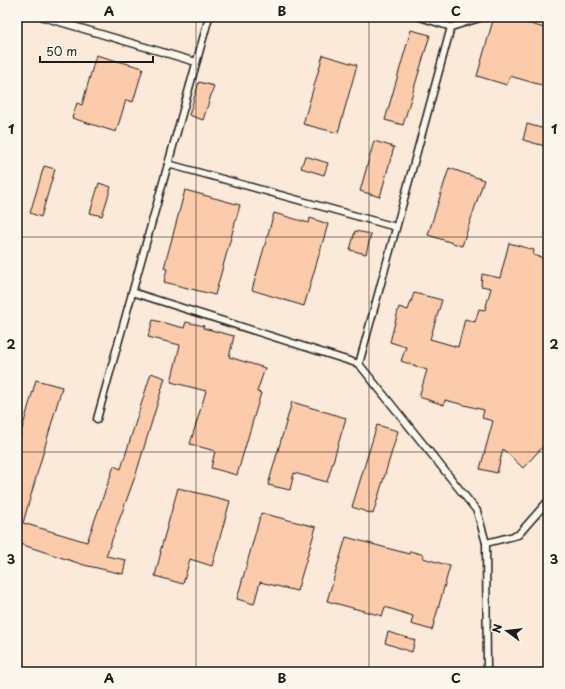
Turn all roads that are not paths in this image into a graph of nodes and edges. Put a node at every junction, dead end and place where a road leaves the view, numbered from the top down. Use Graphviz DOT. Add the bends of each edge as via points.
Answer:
graph roads {
  1 [pos="43,17"];
  2 [pos="209,17"];
  3 [pos="420,17"];
  4 [pos="482,17"];
  5 [pos="451,27"];
  6 [pos="196,62"];
  7 [pos="168,164"];
  8 [pos="396,227"];
  9 [pos="132,292"];
  10 [pos="359,364"];
  11 [pos="97,419"];
  12 [pos="548,501"];
  13 [pos="486,543"];
  14 [pos="487,672"];
  1 -- 6 [label="lane"];
  2 -- 6 [label="lane"];
  3 -- 5 [label="lane"];
  4 -- 5 [label="lane"];
  5 -- 8 [label="lane"];
  6 -- 7 [label="lane"];
  7 -- 8 [label="lane"];
  7 -- 9 [label="lane"];
  8 -- 10 [label="lane"];
  9 -- 10 [label="lane"];
  9 -- 11 [label="lane"];
  10 -- 13 [label="lane" via="477,511"];
  12 -- 13 [label="lane" via="518,535"];
  13 -- 14 [label="lane"];
}
